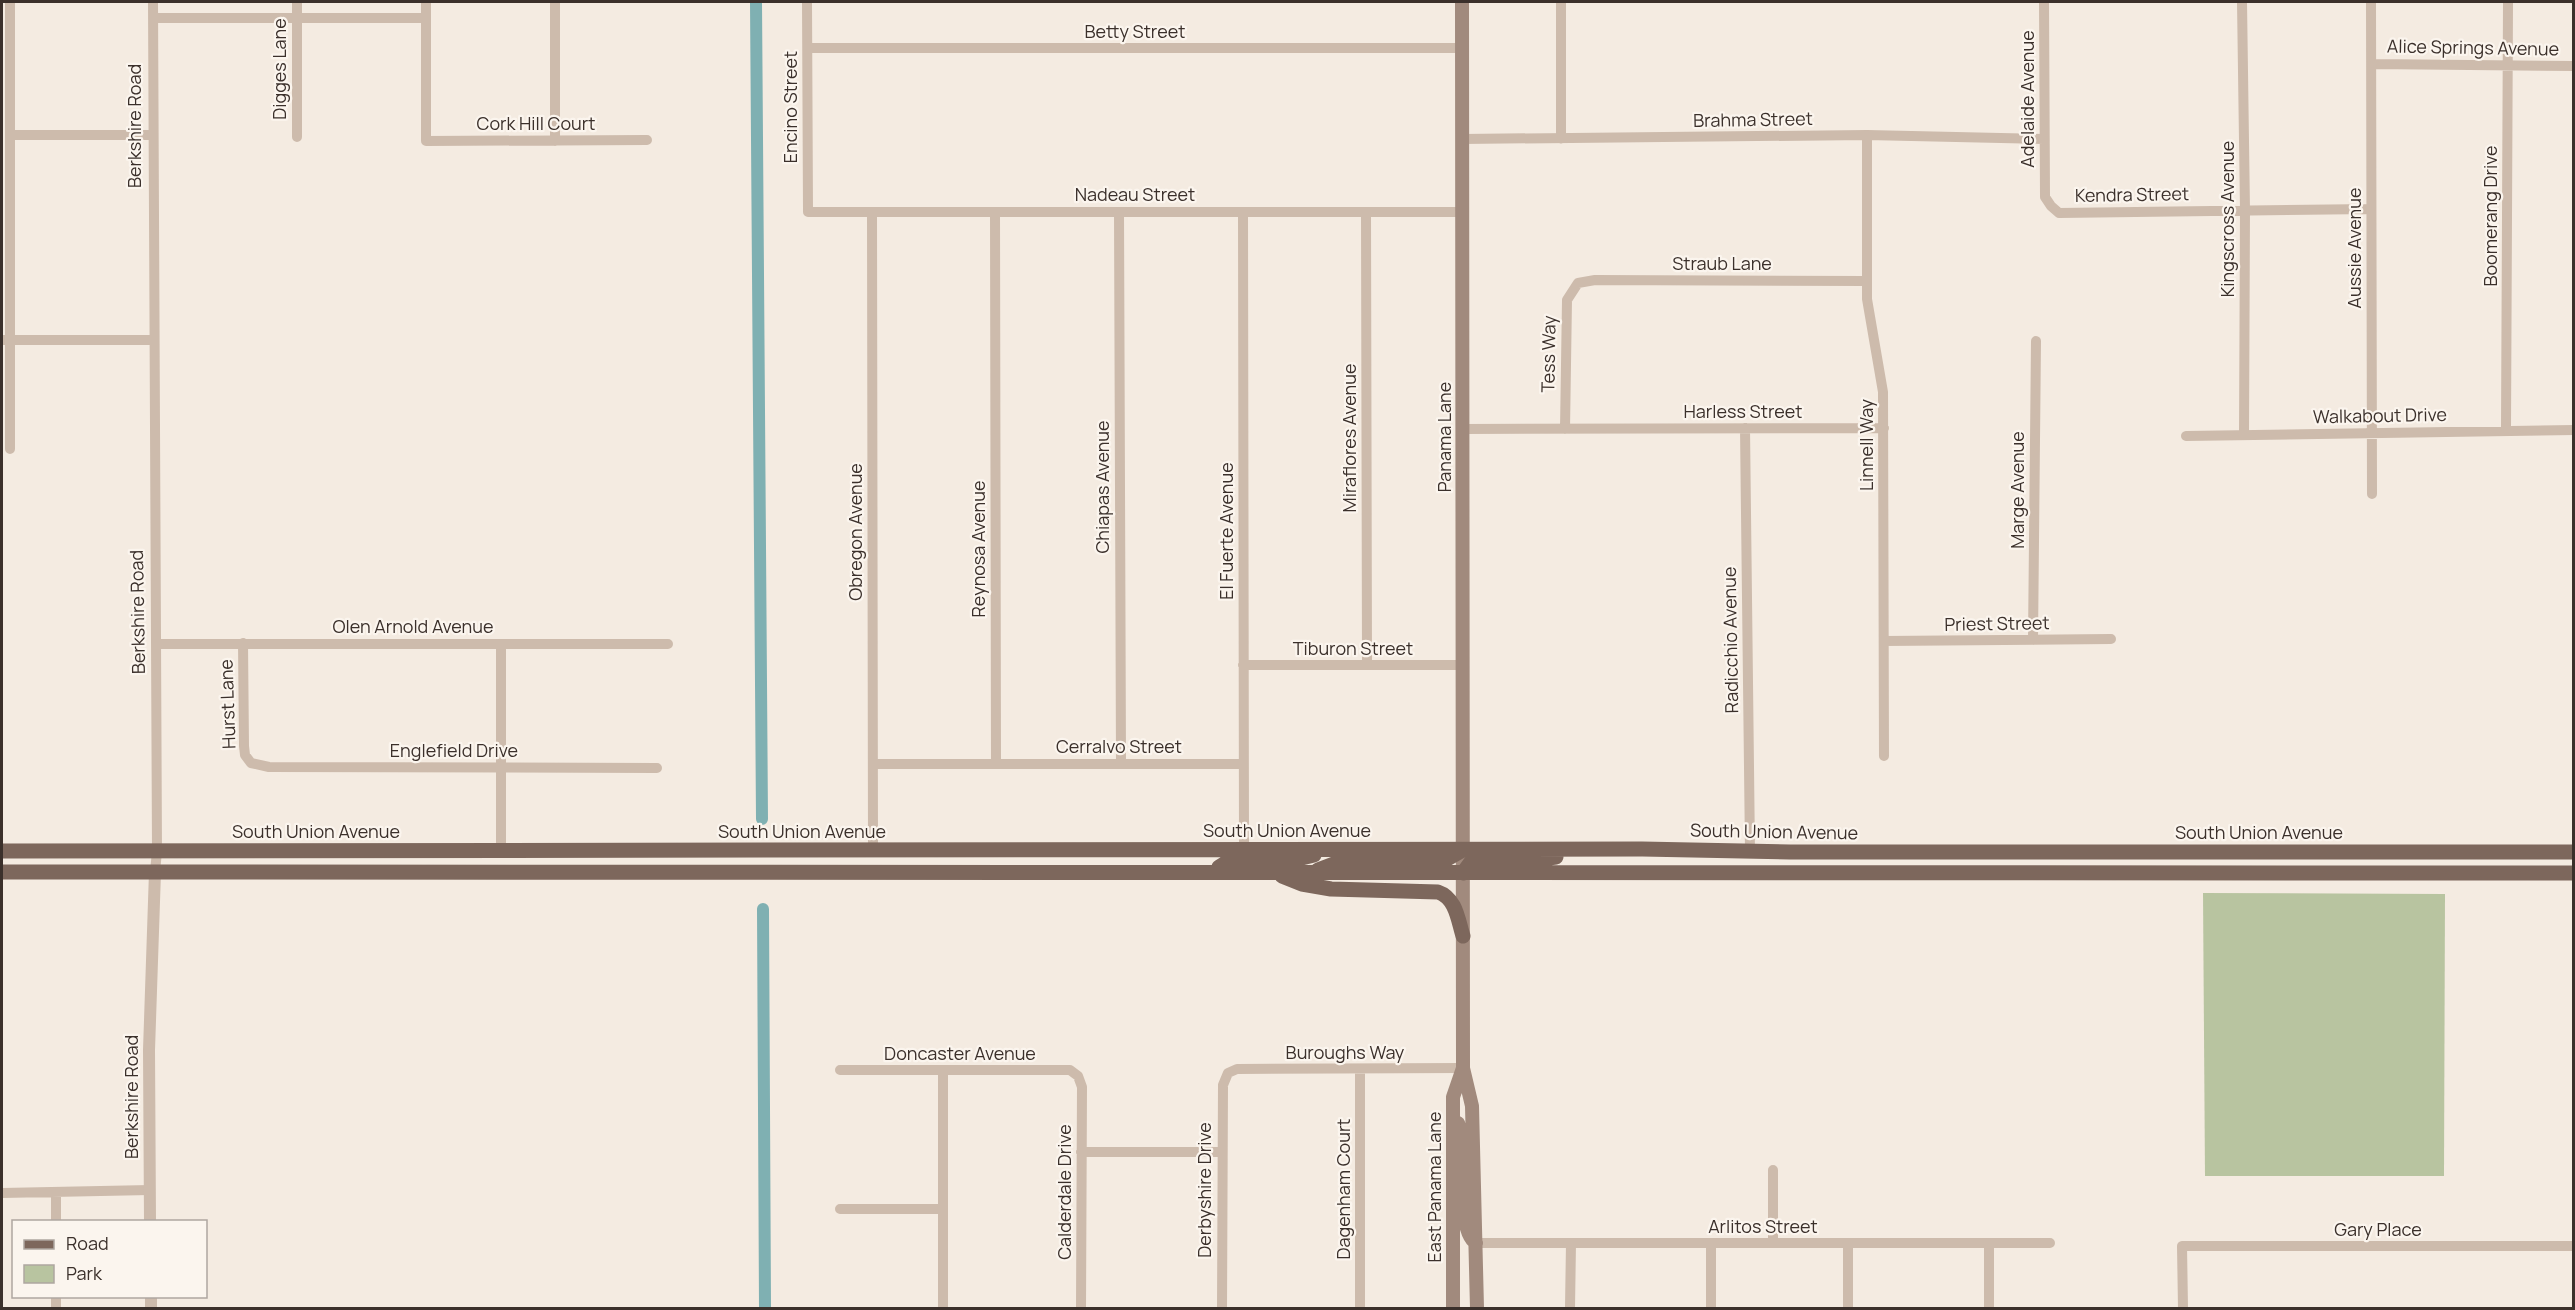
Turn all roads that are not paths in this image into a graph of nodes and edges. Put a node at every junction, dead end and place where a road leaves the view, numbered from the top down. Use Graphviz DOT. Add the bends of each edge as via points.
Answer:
graph roads {
  1 [pos="10,2"];
  2 [pos="153,2"];
  3 [pos="297,2"];
  4 [pos="426,2"];
  5 [pos="555,2"];
  6 [pos="807,2"];
  7 [pos="1462,2"];
  8 [pos="1561,2"];
  9 [pos="2044,2"];
  10 [pos="2242,2"];
  11 [pos="2371,2"];
  12 [pos="2508,2"];
  13 [pos="153,18"];
  14 [pos="297,18"];
  15 [pos="426,18"];
  16 [pos="6,38"];
  17 [pos="808,48"];
  18 [pos="1462,48"];
  19 [pos="2373,64"];
  20 [pos="2509,65"];
  21 [pos="2574,66"];
  22 [pos="10,135"];
  23 [pos="153,135"];
  24 [pos="1867,135"];
  25 [pos="297,137"];
  26 [pos="1462,139"];
  27 [pos="1561,139"];
  28 [pos="2044,139"];
  29 [pos="647,140"];
  30 [pos="555,141"];
  31 [pos="2046,197"];
  32 [pos="2371,209"];
  33 [pos="2245,210"];
  34 [pos="808,212"];
  35 [pos="872,212"];
  36 [pos="995,212"];
  37 [pos="1119,212"];
  38 [pos="1243,212"];
  39 [pos="1366,212"];
  40 [pos="1462,212"];
  41 [pos="1866,280"];
  42 [pos="1578,283"];
  43 [pos="6,340"];
  44 [pos="154,340"];
  45 [pos="2036,341"];
  46 [pos="1745,428"];
  47 [pos="1884,428"];
  48 [pos="1463,429"];
  49 [pos="1565,429"];
  50 [pos="2506,430"];
  51 [pos="2574,430"];
  52 [pos="2372,432"];
  53 [pos="2244,435"];
  54 [pos="2186,436"];
  55 [pos="10,449"];
  56 [pos="2372,494"];
  57 [pos="2111,639"];
  58 [pos="2033,640"];
  59 [pos="1884,641"];
  60 [pos="243,643"];
  61 [pos="157,644"];
  62 [pos="501,644"];
  63 [pos="668,644"];
  64 [pos="1243,665"];
  65 [pos="1367,665"];
  66 [pos="1463,665"];
  67 [pos="1884,756"];
  68 [pos="250,763"];
  69 [pos="1121,763"];
  70 [pos="873,764"];
  71 [pos="996,764"];
  72 [pos="1243,764"];
  73 [pos="502,767"];
  74 [pos="657,768"];
  75 [pos="1463,849"];
  76 [pos="1585,849"];
  77 [pos="1328,850"];
  78 [pos="2,851"];
  79 [pos="157,851"];
  80 [pos="1244,851"];
  81 [pos="501,852"];
  82 [pos="873,852"];
  83 [pos="1750,852"];
  84 [pos="2256,852"];
  85 [pos="2574,852"];
  86 [pos="2136,853"];
  87 [pos="2,872"];
  88 [pos="155,872"];
  89 [pos="1219,872"];
  90 [pos="1274,873"];
  91 [pos="1313,873"];
  92 [pos="1463,873"];
  93 [pos="2026,873"];
  94 [pos="2164,873"];
  95 [pos="2574,873"];
  96 [pos="1463,936"];
  97 [pos="1463,1068"];
  98 [pos="840,1070"];
  99 [pos="943,1070"];
  100 [pos="1360,1070"];
  101 [pos="1228,1073"];
  102 [pos="1078,1076"];
  103 [pos="1453,1104"];
  104 [pos="1081,1152"];
  105 [pos="1221,1152"];
  106 [pos="1773,1170"];
  107 [pos="150,1190"];
  108 [pos="2,1193"];
  109 [pos="56,1193"];
  110 [pos="840,1209"];
  111 [pos="943,1209"];
  112 [pos="56,1220"];
  113 [pos="150,1220"];
  114 [pos="1476,1243"];
  115 [pos="1571,1243"];
  116 [pos="1711,1243"];
  117 [pos="1773,1243"];
  118 [pos="1848,1243"];
  119 [pos="1989,1243"];
  120 [pos="2050,1243"];
  121 [pos="2574,1246"];
  122 [pos="943,1308"];
  123 [pos="1081,1308"];
  124 [pos="1222,1308"];
  125 [pos="1360,1308"];
  126 [pos="1453,1308"];
  127 [pos="1477,1308"];
  128 [pos="1570,1308"];
  129 [pos="1711,1308"];
  130 [pos="1848,1308"];
  131 [pos="1989,1308"];
  132 [pos="2182,1308"];
  1 -- 16 [label="street"];
  2 -- 13 [label="street, Berkshire Road"];
  3 -- 14 [label="street, Digges Lane"];
  4 -- 15 [label="street"];
  5 -- 30 [label="street"];
  6 -- 17 [label="street, Encino Street"];
  7 -- 18 [label="main road, Panama Lane"];
  8 -- 27 [label="street"];
  9 -- 28 [label="street, Adelaide Avenue"];
  10 -- 33 [label="street, Kingscross Avenue"];
  11 -- 19 [label="street, Aussie Avenue"];
  12 -- 20 [label="street, Boomerang Drive"];
  13 -- 14 [label="street"];
  13 -- 23 [label="street, Berkshire Road"];
  14 -- 15 [label="street"];
  14 -- 25 [label="street, Digges Lane"];
  15 -- 30 [label="street, Cork Hill Court" via="426,141"];
  16 -- 22 [label="street"];
  17 -- 18 [label="street, Betty Street"];
  17 -- 34 [label="street, Encino Street"];
  18 -- 26 [label="main road, Panama Lane"];
  19 -- 20 [label="street, Alice Springs Avenue"];
  19 -- 32 [label="street, Aussie Avenue"];
  20 -- 21 [label="street, Alice Springs Avenue"];
  20 -- 50 [label="street, Boomerang Drive"];
  22 -- 23 [label="street"];
  22 -- 43 [label="street"];
  23 -- 44 [label="street, Berkshire Road"];
  24 -- 27 [label="street, Brahma Street"];
  24 -- 28 [label="street, Brahma Street"];
  24 -- 41 [label="street, Linnell Way"];
  26 -- 27 [label="street, Brahma Street"];
  26 -- 40 [label="main road, Panama Lane"];
  28 -- 31 [label="street, Adelaide Avenue"];
  29 -- 30 [label="street, Cork Hill Court"];
  31 -- 33 [label="street, Kendra Street" via="2059,213"];
  32 -- 33 [label="street, Kendra Street"];
  32 -- 52 [label="street, Aussie Avenue"];
  33 -- 53 [label="street, Kingscross Avenue"];
  34 -- 35 [label="street, Nadeau Street"];
  35 -- 36 [label="street, Nadeau Street"];
  35 -- 70 [label="street, Obregon Avenue"];
  36 -- 37 [label="street, Nadeau Street"];
  36 -- 71 [label="street, Reynosa Avenue"];
  37 -- 38 [label="street, Nadeau Street"];
  37 -- 69 [label="street, Chiapas Avenue"];
  38 -- 39 [label="street, Nadeau Street"];
  38 -- 64 [label="street, El Fuerte Avenue"];
  39 -- 40 [label="street, Nadeau Street"];
  39 -- 65 [label="street, Miraflores Avenue"];
  40 -- 48 [label="main road, Panama Lane"];
  41 -- 42 [label="street, Straub Lane"];
  41 -- 47 [label="street, Linnell Way" via="1882,385"];
  42 -- 49 [label="street, Tess Way" via="1567,300"];
  43 -- 44 [label="street"];
  43 -- 55 [label="street"];
  44 -- 61 [label="street, Berkshire Road"];
  45 -- 58 [label="street, Marge Avenue"];
  46 -- 47 [label="street, Harless Street"];
  46 -- 49 [label="street, Harless Street"];
  46 -- 83 [label="street, Radicchio Avenue"];
  47 -- 59 [label="street, Linnell Way"];
  48 -- 49 [label="street"];
  48 -- 66 [label="main road, Panama Lane"];
  50 -- 51 [label="street, Walkabout Drive"];
  50 -- 52 [label="street, Walkabout Drive"];
  52 -- 53 [label="street, Walkabout Drive"];
  52 -- 56 [label="street, Aussie Avenue"];
  53 -- 54 [label="street, Walkabout Drive"];
  57 -- 58 [label="street, Priest Street"];
  58 -- 59 [label="street, Priest Street"];
  59 -- 67 [label="street, Linnell Way"];
  60 -- 61 [label="street, Olen Arnold Avenue"];
  60 -- 62 [label="street, Olen Arnold Avenue"];
  60 -- 68 [label="street, Hurst Lane" via="244,746"];
  61 -- 79 [label="street, Berkshire Road"];
  62 -- 63 [label="street, Olen Arnold Avenue"];
  62 -- 73 [label="street"];
  64 -- 65 [label="street, Tiburon Street"];
  64 -- 72 [label="street, El Fuerte Avenue"];
  65 -- 66 [label="street, Tiburon Street"];
  66 -- 75 [label="main road, Panama Lane"];
  68 -- 73 [label="street, Englefield Drive"];
  69 -- 71 [label="street, Cerralvo Street"];
  69 -- 72 [label="street, Cerralvo Street"];
  70 -- 71 [label="street"];
  70 -- 82 [label="street, Obregon Avenue"];
  72 -- 80 [label="street, El Fuerte Avenue"];
  73 -- 74 [label="street, Englefield Drive"];
  73 -- 81 [label="street"];
  75 -- 76 [label="main road, South Union Avenue"];
  75 -- 77 [label="main road, South Union Avenue"];
  75 -- 91 [label="main road" via="1440,861 1339,862"];
  75 -- 92 [label="main road, Panama Lane"];
  76 -- 83 [label="main road, South Union Avenue"];
  76 -- 92 [label="main road" via="1541,860 1471,862"];
  77 -- 80 [label="main road, South Union Avenue"];
  77 -- 89 [label="main road" via="1294,861 1227,862 1219,867"];
  78 -- 79 [label="main road, South Union Avenue"];
  79 -- 81 [label="main road, South Union Avenue"];
  79 -- 88 [label="street, Berkshire Road"];
  80 -- 82 [label="main road, South Union Avenue"];
  81 -- 82 [label="main road, South Union Avenue"];
  83 -- 86 [label="main road, South Union Avenue"];
  84 -- 85 [label="main road, South Union Avenue"];
  84 -- 86 [label="main road, South Union Avenue"];
  84 -- 94 [label="main road" via="2245,863 2173,863"];
  86 -- 93 [label="main road" via="2121,863 2037,863"];
  87 -- 88 [label="main road"];
  88 -- 89 [label="main road"];
  88 -- 107 [label="street, Berkshire Road" via="148,1050"];
  89 -- 90 [label="main road"];
  90 -- 91 [label="main road"];
  90 -- 96 [label="main road" via="1302,884 1331,889 1443,893 1454,905"];
  91 -- 92 [label="main road"];
  92 -- 93 [label="main road"];
  92 -- 96 [label="main road, East Panama Lane"];
  93 -- 94 [label="main road"];
  94 -- 95 [label="main road"];
  96 -- 97 [label="main road, East Panama Lane"];
  97 -- 100 [label="street, Buroughs Way"];
  97 -- 103 [label="main road, East Panama Lane"];
  97 -- 114 [label="main road, East Panama Lane" via="1472,1106"];
  98 -- 99 [label="street, Doncaster Avenue"];
  99 -- 102 [label="street, Doncaster Avenue" via="1070,1070"];
  99 -- 111 [label="street"];
  100 -- 101 [label="street, Buroughs Way" via="1237,1069"];
  100 -- 125 [label="street, Dagenham Court"];
  101 -- 105 [label="street, Derbyshire Drive" via="1222,1085"];
  102 -- 104 [label="street, Calderdale Drive" via="1082,1088"];
  103 -- 114 [label="main road" via="1462,1137 1465,1226"];
  103 -- 126 [label="main road, East Panama Lane"];
  104 -- 105 [label="street"];
  104 -- 123 [label="street, Calderdale Drive"];
  105 -- 124 [label="street, Derbyshire Drive"];
  106 -- 117 [label="street"];
  107 -- 109 [label="street"];
  107 -- 113 [label="street, Berkshire Road"];
  108 -- 109 [label="street"];
  109 -- 112 [label="street"];
  110 -- 111 [label="street"];
  111 -- 122 [label="street"];
  114 -- 115 [label="street, Arlitos Street"];
  114 -- 127 [label="main road, East Panama Lane"];
  115 -- 116 [label="street, Arlitos Street"];
  115 -- 128 [label="street"];
  116 -- 117 [label="street, Arlitos Street"];
  116 -- 129 [label="street"];
  117 -- 118 [label="street, Arlitos Street"];
  118 -- 119 [label="street, Arlitos Street"];
  118 -- 130 [label="street"];
  119 -- 120 [label="street, Arlitos Street"];
  119 -- 131 [label="street"];
  121 -- 132 [label="street, Gary Place" via="2182,1246"];
}
